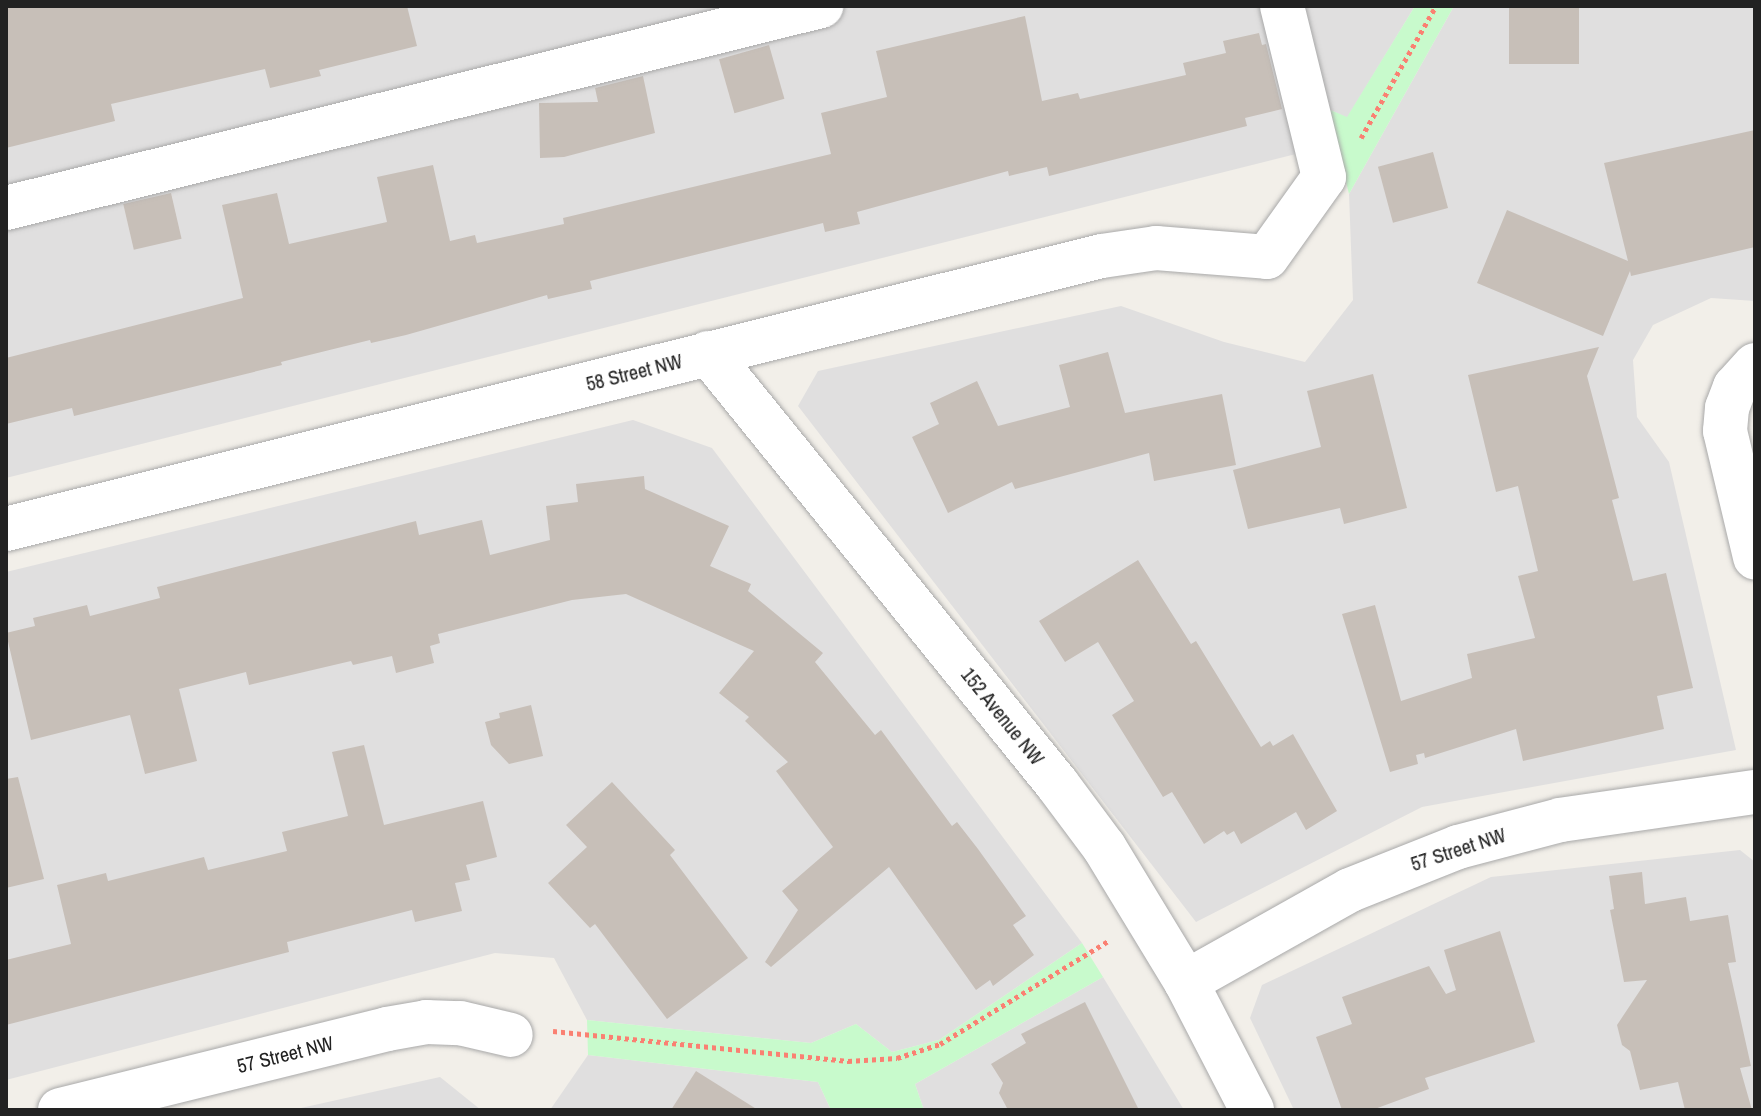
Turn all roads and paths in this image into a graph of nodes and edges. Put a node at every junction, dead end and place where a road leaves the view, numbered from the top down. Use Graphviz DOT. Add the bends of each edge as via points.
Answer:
graph roads {
  1 [pos="821,6"];
  2 [pos="1282,6"];
  3 [pos="1436,6"];
  4 [pos="1324,177"];
  5 [pos="6,208"];
  6 [pos="708,353"];
  7 [pos="1755,365"];
  8 [pos="6,529"];
  9 [pos="1755,557"];
  10 [pos="1755,792"];
  11 [pos="1148,917"];
  12 [pos="1186,982"];
  13 [pos="511,1035"];
  14 [pos="165,1097"];
  15 [pos="60,1110"];
  16 [pos="1252,1110"];
  1 -- 5 [label="street"];
  2 -- 4 [label="street"];
  3 -- 4 [label="path" via="1342,170"];
  4 -- 6 [label="street, 58 Street NW" via="1267,257 1156,248 1102,256"];
  6 -- 8 [label="street, 58 Street NW"];
  6 -- 11 [label="street, 152 Avenue NW" via="1057,784"];
  7 -- 9 [label="street" via="1735,387 1725,431"];
  10 -- 12 [label="street, 57 Street NW" via="1560,820 1458,847 1350,890"];
  11 -- 12 [label="street, 152 Avenue NW"];
  11 -- 13 [label="path" via="940,1044 897,1058 848,1061 550,1031"];
  12 -- 16 [label="street, 152 Avenue NW"];
  13 -- 14 [label="street, 57 Street NW" via="460,1023 426,1022"];
  14 -- 15 [label="street, 57 Street NW"];
}
